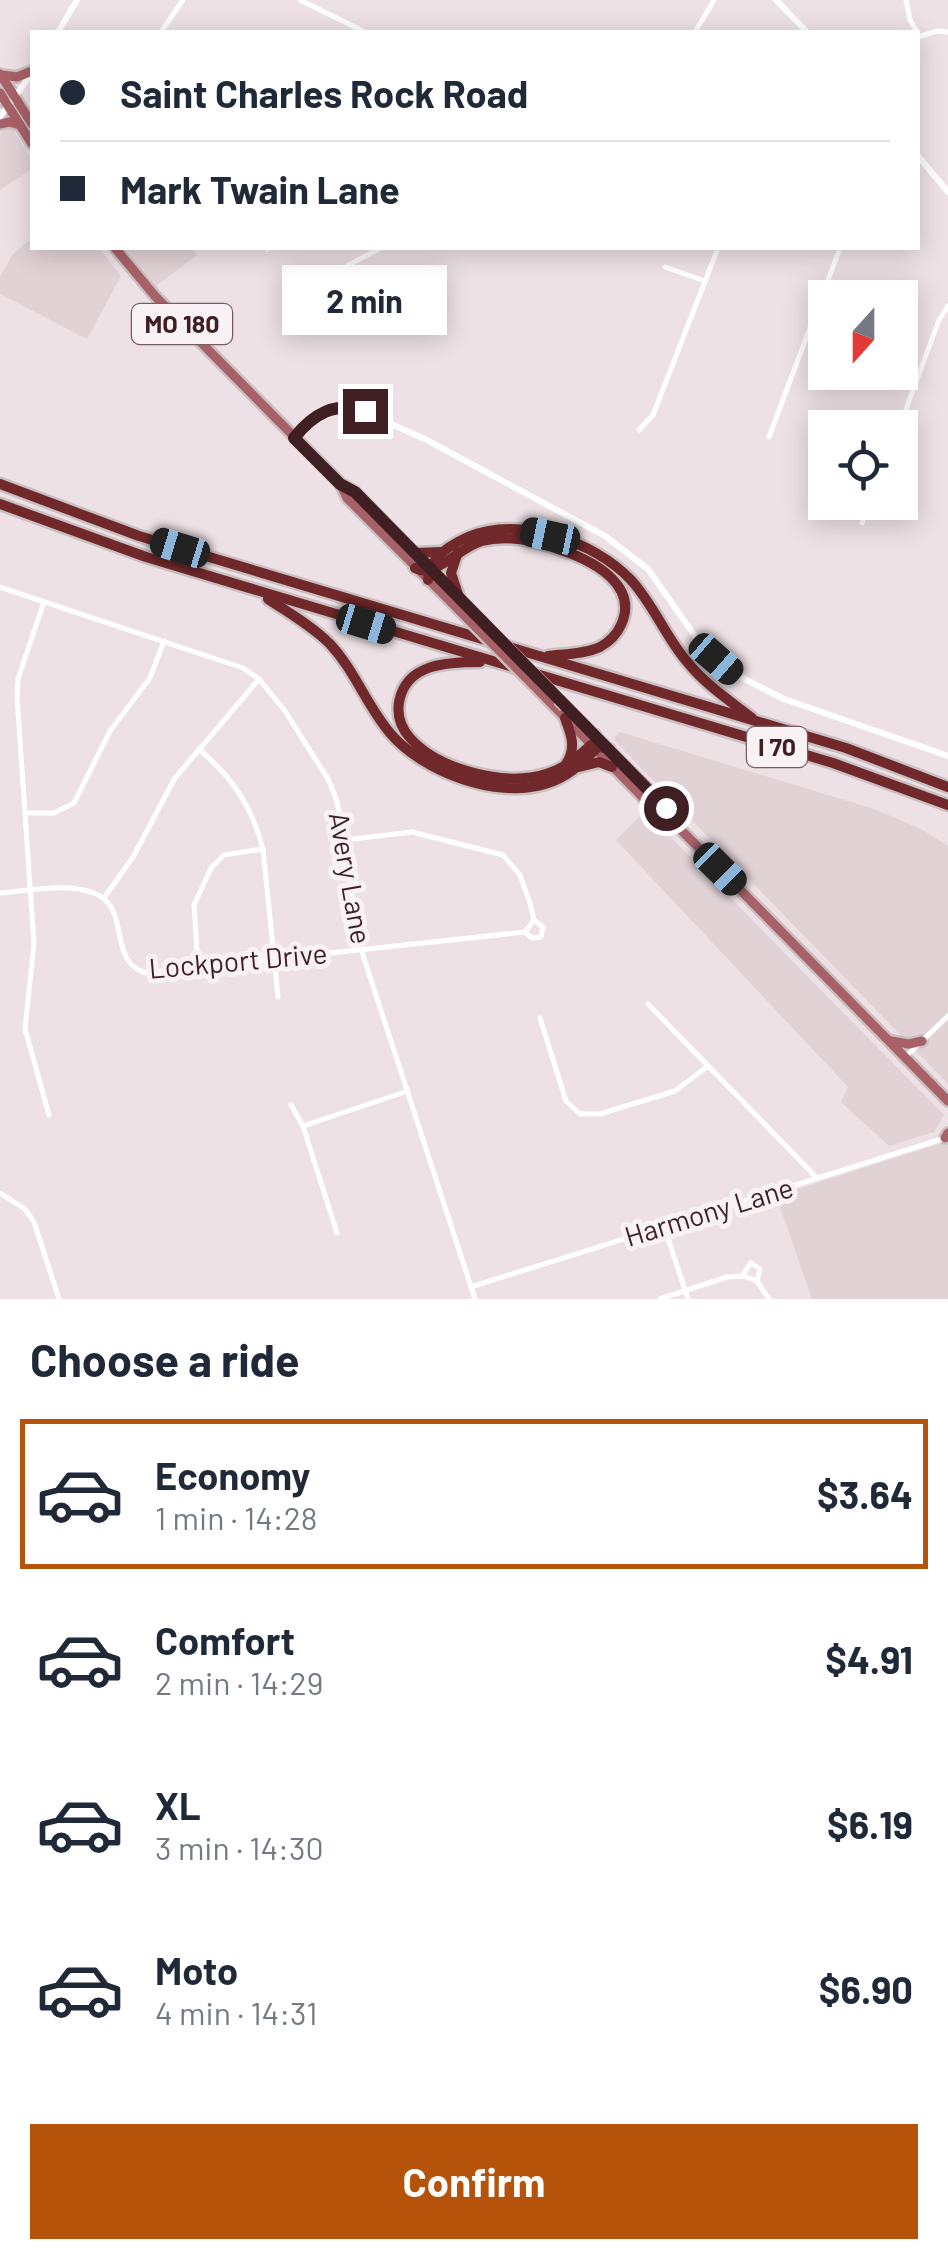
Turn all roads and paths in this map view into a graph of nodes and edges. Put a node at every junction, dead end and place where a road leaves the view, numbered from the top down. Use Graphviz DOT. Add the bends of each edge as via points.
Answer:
graph roads {
  1 [pos="77,0"];
  2 [pos="183,0"];
  3 [pos="300,0"];
  4 [pos="714,0"];
  5 [pos="776,0"];
  6 [pos="897,0"];
  7 [pos="906,1"];
  8 [pos="59,30"];
  9 [pos="162,30"];
  10 [pos="360,30"];
  11 [pos="697,30"];
  12 [pos="806,30"];
  13 [pos="916,30"];
  14 [pos="948,32"];
  15 [pos="920,35"];
  16 [pos="30,72"];
  17 [pos="0,74"];
  18 [pos="30,75"];
  19 [pos="0,94"];
  20 [pos="11,101"];
  21 [pos="0,121"];
  22 [pos="30,122"];
  23 [pos="20,125"];
  24 [pos="30,141"];
  25 [pos="920,158"];
  26 [pos="948,192"];
  27 [pos="117,250"];
  28 [pos="377,250"];
  29 [pos="717,250"];
  30 [pos="839,250"];
  31 [pos="348,266"];
  32 [pos="665,268"];
  33 [pos="705,281"];
  34 [pos="948,306"];
  35 [pos="906,410"];
  36 [pos="639,430"];
  37 [pos="294,438"];
  38 [pos="770,438"];
  39 [pos="0,484"];
  40 [pos="340,484"];
  41 [pos="0,504"];
  42 [pos="446,550"];
  43 [pos="459,551"];
  44 [pos="416,553"];
  45 [pos="416,568"];
  46 [pos="429,573"];
  47 [pos="0,587"];
  48 [pos="254,590"];
  49 [pos="44,602"];
  50 [pos="458,604"];
  51 [pos="164,642"];
  52 [pos="542,657"];
  53 [pos="493,662"];
  54 [pos="259,679"];
  55 [pos="565,712"];
  56 [pos="757,722"];
  57 [pos="594,743"];
  58 [pos="199,748"];
  59 [pos="609,749"];
  60 [pos="948,756"];
  61 [pos="565,766"];
  62 [pos="578,767"];
  63 [pos="612,767"];
  64 [pos="948,787"];
  65 [pos="948,805"];
  66 [pos="25,813"];
  67 [pos="670,818"];
  68 [pos="345,840"];
  69 [pos="263,849"];
  70 [pos="32,891"];
  71 [pos="0,893"];
  72 [pos="104,898"];
  73 [pos="362,950"];
  74 [pos="275,961"];
  75 [pos="198,968"];
  76 [pos="278,997"];
  77 [pos="648,1004"];
  78 [pos="948,1016"];
  79 [pos="540,1018"];
  80 [pos="922,1040"];
  81 [pos="889,1041"];
  82 [pos="905,1058"];
  83 [pos="708,1066"];
  84 [pos="408,1092"];
  85 [pos="948,1101"];
  86 [pos="291,1105"];
  87 [pos="49,1115"];
  88 [pos="303,1126"];
  89 [pos="947,1136"];
  90 [pos="816,1178"];
  91 [pos="0,1193"];
  92 [pos="664,1226"];
  93 [pos="337,1233"];
  94 [pos="742,1276"];
  95 [pos="758,1282"];
  96 [pos="471,1287"];
  97 [pos="685,1291"];
  98 [pos="58,1299"];
  99 [pos="475,1299"];
  100 [pos="660,1299"];
  101 [pos="688,1299"];
  102 [pos="769,1299"];
  1 -- 8 [label="street"];
  2 -- 9 [label="street"];
  3 -- 10 [label="street"];
  4 -- 11 [label="street"];
  5 -- 12 [label="street"];
  6 -- 7 [label="street"];
  7 -- 13 [label="street"];
  14 -- 15 [label="street"];
  16 -- 17 [label="main road"];
  17 -- 20 [label="main road"];
  18 -- 20 [label="street"];
  19 -- 20 [label="main road"];
  20 -- 21 [label="street"];
  20 -- 22 [label="main road"];
  20 -- 23 [label="main road"];
  21 -- 23 [label="main road"];
  23 -- 24 [label="main road"];
  25 -- 26 [label="street"];
  27 -- 37 [label="main road, MO 180"];
  28 -- 31 [label="street"];
  29 -- 33 [label="street"];
  30 -- 38 [label="street"];
  32 -- 33 [label="street"];
  33 -- 36 [label="street" via="653,415"];
  34 -- 35 [label="street"];
  37 -- 40 [label="main road, MO 180"];
  37 -- 60 [label="street" via="314,417 343,406 425,438 631,554 713,656 756,688"];
  39 -- 52 [label="highway, I 70" via="139,536"];
  40 -- 44 [label="main road, MO 180"];
  40 -- 45 [label="main road, MO 180"];
  41 -- 48 [label="highway, I 70"];
  42 -- 44 [label="highway"];
  42 -- 46 [label="highway"];
  42 -- 56 [label="highway" via="474,535 514,529 603,558 631,580 697,674"];
  43 -- 46 [label="highway"];
  43 -- 50 [label="highway" via="451,573"];
  43 -- 52 [label="highway" via="493,539 530,541 583,559 613,578 626,607 609,641 589,651"];
  44 -- 46 [label="main road, MO 180"];
  45 -- 46 [label="highway"];
  46 -- 50 [label="main road, MO 180"];
  47 -- 49 [label="street, Avery Lane"];
  48 -- 53 [label="highway, I 70"];
  48 -- 62 [label="highway" via="327,642 390,734 429,763 482,783 520,788"];
  49 -- 51 [label="street, Avery Lane"];
  49 -- 66 [label="street" via="18,680"];
  50 -- 55 [label="main road, MO 180, bridge"];
  50 -- 55 [label="main road, MO 180, bridge"];
  51 -- 54 [label="street, Avery Lane"];
  51 -- 66 [label="street" via="150,678 110,731 74,803 54,813"];
  52 -- 56 [label="highway, I 70"];
  53 -- 61 [label="highway" via="440,664 414,675 399,700 406,734 446,761 498,777 537,777"];
  53 -- 65 [label="highway, I 70"];
  54 -- 58 [label="street"];
  54 -- 68 [label="street, Avery Lane" via="328,779"];
  55 -- 57 [label="main road, MO 180"];
  55 -- 61 [label="highway" via="573,740"];
  56 -- 64 [label="highway, I 70"];
  57 -- 59 [label="highway"];
  57 -- 61 [label="highway"];
  57 -- 62 [label="highway"];
  57 -- 63 [label="main road, MO 180"];
  58 -- 69 [label="street" via="245,800"];
  58 -- 72 [label="street"];
  59 -- 67 [label="main road, MO 180"];
  62 -- 63 [label="highway"];
  63 -- 67 [label="main road, MO 180"];
  66 -- 70 [label="street"];
  67 -- 81 [label="main road, MO 180"];
  68 -- 73 [label="street, Avery Lane"];
  68 -- 73 [label="street, Lockport Drive" via="412,832 503,855 520,875 530,926"];
  69 -- 74 [label="street"];
  69 -- 75 [label="street" via="224,855 211,868 194,905"];
  70 -- 71 [label="street"];
  70 -- 72 [label="street" via="78,889"];
  70 -- 87 [label="street" via="26,1028"];
  72 -- 75 [label="street, Lockport Drive" via="122,954 135,970"];
  73 -- 74 [label="street, Lockport Drive"];
  73 -- 84 [label="street, Avery Lane"];
  74 -- 75 [label="street, Lockport Drive"];
  74 -- 76 [label="street"];
  77 -- 83 [label="street"];
  78 -- 80 [label="street"];
  79 -- 83 [label="street" via="566,1101 580,1114 675,1091"];
  80 -- 81 [label="main road"];
  80 -- 82 [label="street"];
  81 -- 82 [label="main road, MO 180"];
  82 -- 85 [label="main road, MO 180"];
  83 -- 90 [label="street"];
  84 -- 88 [label="street"];
  84 -- 96 [label="street, Avery Lane"];
  86 -- 88 [label="street"];
  88 -- 93 [label="street"];
  89 -- 90 [label="street, Harmony Lane"];
  90 -- 92 [label="street, Harmony Lane"];
  91 -- 98 [label="street" via="34,1222"];
  92 -- 96 [label="street, Harmony Lane"];
  92 -- 97 [label="street"];
  94 -- 95 [label="street"];
  94 -- 95 [label="street" via="756,1264"];
  94 -- 97 [label="street"];
  95 -- 102 [label="street"];
  96 -- 99 [label="street, Avery Lane"];
  97 -- 100 [label="street"];
  97 -- 101 [label="street"];
}
